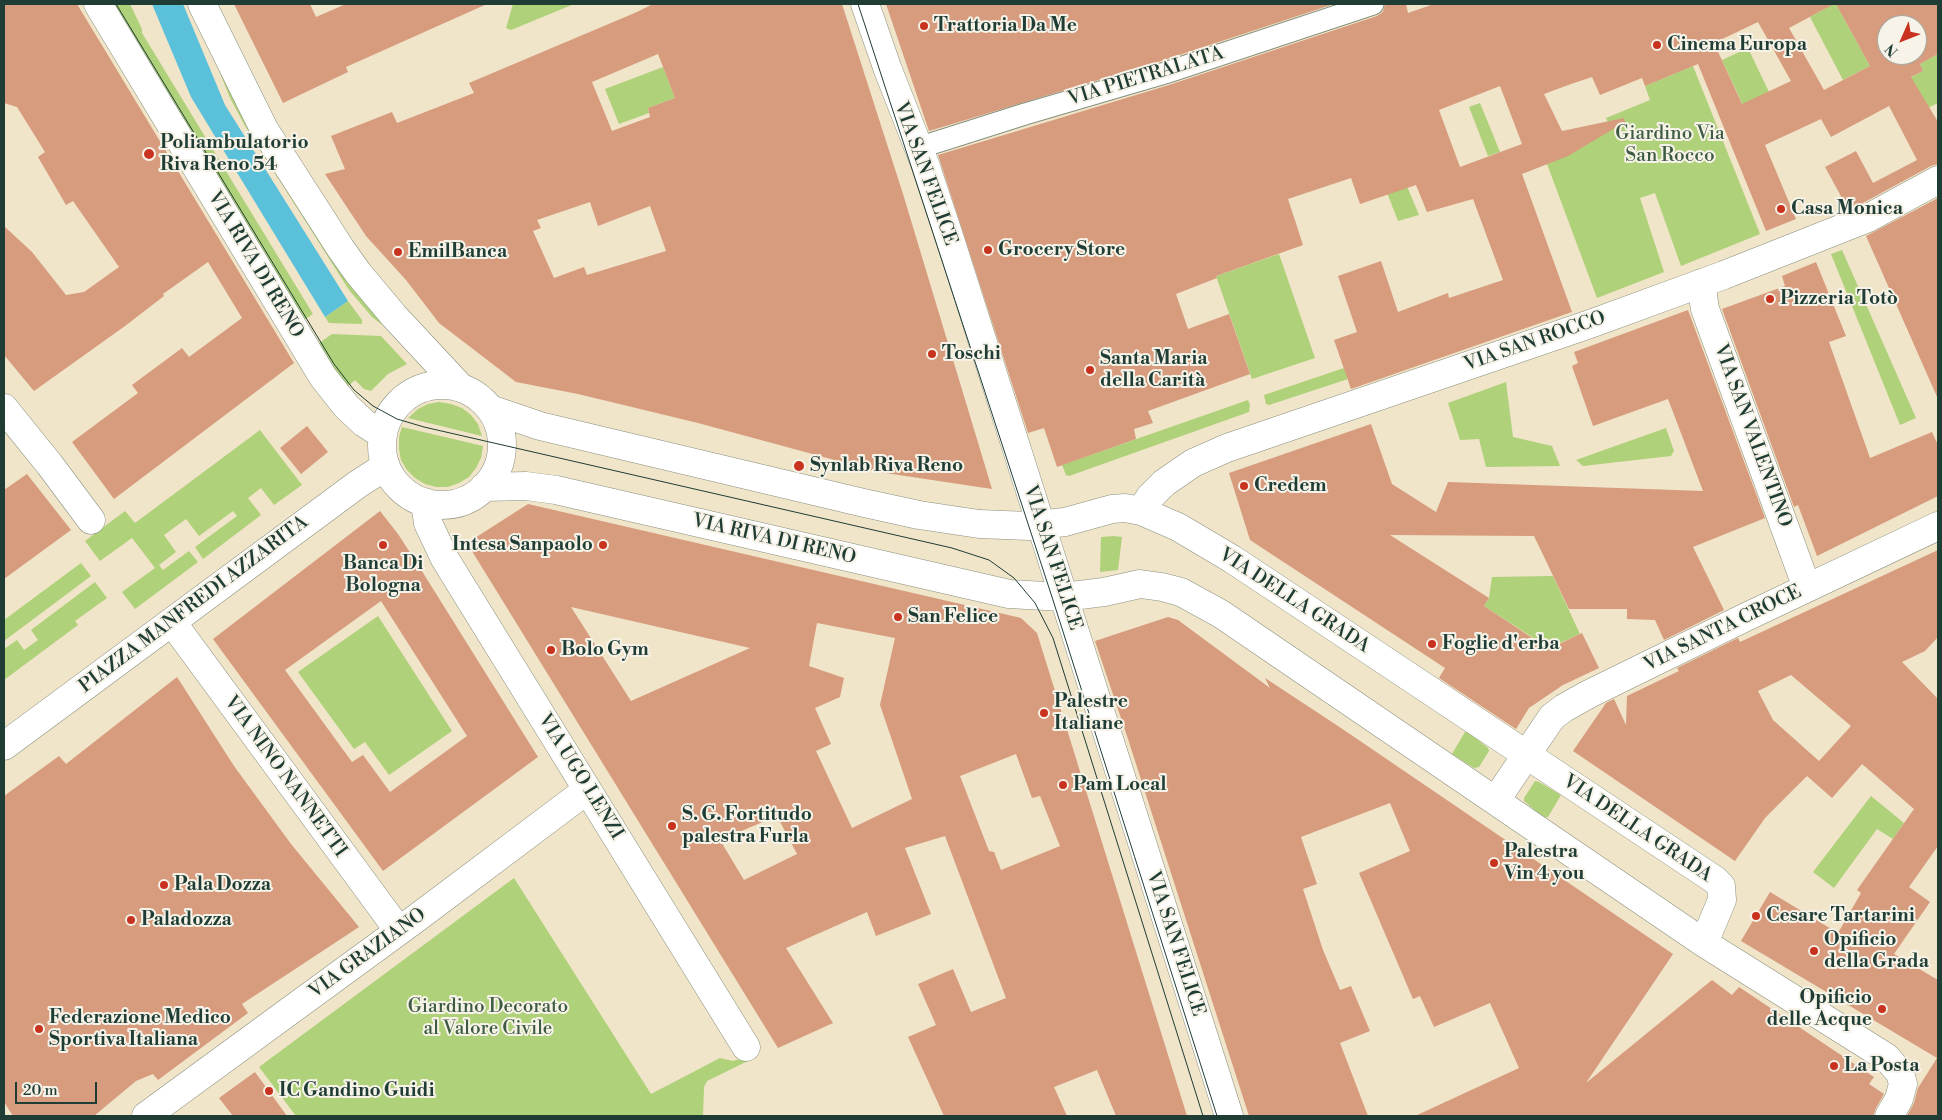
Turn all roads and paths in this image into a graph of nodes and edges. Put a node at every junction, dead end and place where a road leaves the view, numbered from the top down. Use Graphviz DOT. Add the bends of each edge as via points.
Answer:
graph roads {
  1 [pos="98,4"];
  2 [pos="202,4"];
  3 [pos="865,4"];
  4 [pos="1372,4"];
  5 [pos="918,148"];
  6 [pos="1938,180"];
  7 [pos="1700,283"];
  8 [pos="460,388"];
  9 [pos="4,408"];
  10 [pos="490,408"];
  11 [pos="383,436"];
  12 [pos="386,466"];
  13 [pos="484,488"];
  14 [pos="425,502"];
  15 [pos="1141,511"];
  16 [pos="91,520"];
  17 [pos="1042,525"];
  18 [pos="1938,526"];
  19 [pos="1807,588"];
  20 [pos="1064,597"];
  21 [pos="172,622"];
  22 [pos="4,746"];
  23 [pos="1527,755"];
  24 [pos="587,790"];
  25 [pos="1496,800"];
  26 [pos="399,931"];
  27 [pos="1704,943"];
  28 [pos="746,1047"];
  29 [pos="146,1116"];
  30 [pos="1229,1116"];
  31 [pos="1889,1116"];
  1 -- 11 [label="street, VIA RIVA DI RENO" via="323,377 346,406"];
  2 -- 8 [label="street" via="264,129 336,242 374,292"];
  3 -- 5 [label="street, VIA SAN FELICE"];
  4 -- 5 [label="street, VIA PIETRALATA"];
  5 -- 17 [label="street, VIA SAN FELICE"];
  6 -- 7 [label="street, VIA SAN ROCCO" via="1859,221"];
  7 -- 15 [label="street, VIA SAN ROCCO" via="1227,448 1193,463 1164,483"];
  7 -- 19 [label="street, VIA SAN VALENTINO" via="1705,309"];
  8 -- 10 [label="street"];
  8 -- 11 [label="street" via="436,385 412,392 394,408"];
  9 -- 16 [label="street"];
  10 -- 13 [label="street" via="500,432 501,453 497,468"];
  10 -- 17 [label="street" via="540,426 893,510 978,524"];
  11 -- 12 [label="street"];
  12 -- 14 [label="street" via="397,485"];
  12 -- 21 [label="street, PIAZZA MANFREDI AZZARITA"];
  13 -- 14 [label="street" via="456,503"];
  13 -- 20 [label="street, VIA RIVA DI RENO" via="526,486 556,490 997,592"];
  14 -- 24 [label="street, VIA UGO LENZI" via="428,523 445,559"];
  15 -- 17 [label="street, VIA DELLA GRADA" via="1112,509"];
  15 -- 23 [label="street, VIA DELLA GRADA" via="1208,544"];
  17 -- 20 [label="street, VIA SAN FELICE"];
  18 -- 19 [label="street, VIA SANTA CROCE"];
  19 -- 23 [label="street, VIA SANTA CROCE" via="1564,708 1552,718"];
  20 -- 25 [label="street" via="1140,584 1181,592 1229,619"];
  20 -- 30 [label="street, VIA SAN FELICE"];
  21 -- 22 [label="street, PIAZZA MANFREDI AZZARITA"];
  21 -- 26 [label="street, VIA NINO NANNETTI"];
  23 -- 25 [label="street"];
  23 -- 27 [label="street, VIA DELLA GRADA" via="1721,886 1722,900"];
  24 -- 26 [label="street, VIA GRAZIANO"];
  24 -- 28 [label="street, VIA UGO LENZI"];
  25 -- 27 [label="street"];
  26 -- 29 [label="street, VIA GRAZIANO"];
  27 -- 31 [label="street" via="1886,1057 1900,1073 1903,1084"];
}
